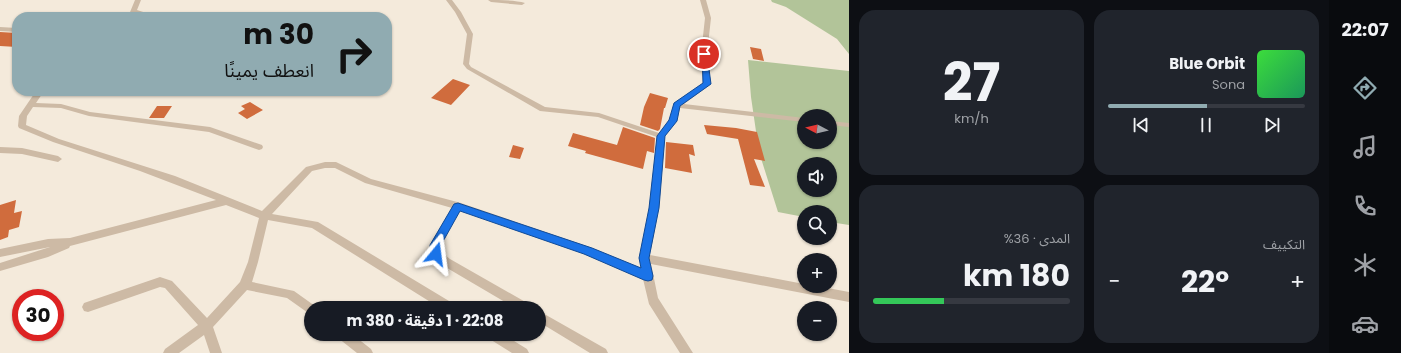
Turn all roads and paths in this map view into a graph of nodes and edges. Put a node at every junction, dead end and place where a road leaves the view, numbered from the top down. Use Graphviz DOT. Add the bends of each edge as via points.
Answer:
graph roads {
  1 [pos="138,0"];
  2 [pos="448,0"];
  3 [pos="490,0"];
  4 [pos="703,0"];
  5 [pos="522,3"];
  6 [pos="133,10"];
  7 [pos="138,12"];
  8 [pos="0,29"];
  9 [pos="12,30"];
  10 [pos="37,96"];
  11 [pos="31,105"];
  12 [pos="676,105"];
  13 [pos="797,119"];
  14 [pos="837,124"];
  15 [pos="849,125"];
  16 [pos="661,136"];
  17 [pos="259,147"];
  18 [pos="0,150"];
  19 [pos="58,159"];
  20 [pos="227,201"];
  21 [pos="458,206"];
  22 [pos="264,216"];
  23 [pos="70,242"];
  24 [pos="0,253"];
  25 [pos="644,258"];
  26 [pos="0,267"];
  27 [pos="648,276"];
  28 [pos="245,285"];
  29 [pos="849,297"];
  30 [pos="439,301"];
  31 [pos="513,301"];
  32 [pos="304,305"];
  33 [pos="88,307"];
  34 [pos="546,320"];
  35 [pos="207,326"];
  36 [pos="351,341"];
  37 [pos="503,341"];
  38 [pos="169,353"];
  39 [pos="216,353"];
  40 [pos="367,353"];
  41 [pos="523,353"];
  42 [pos="602,353"];
  43 [pos="687,353"];
  1 -- 6 [label="street"];
  2 -- 16 [label="street" via="470,34 466,64 469,68 543,110 599,115"];
  3 -- 5 [label="street"];
  4 -- 12 [label="street" via="708,18 704,54 707,84"];
  6 -- 7 [label="street"];
  8 -- 9 [label="street"];
  10 -- 11 [label="street"];
  11 -- 17 [label="street" via="61,106 89,114 210,130"];
  11 -- 20 [label="street" via="23,116 22,126 40,136 148,170"];
  12 -- 13 [label="street"];
  12 -- 16 [label="street" via="673,121"];
  14 -- 15 [label="street"];
  16 -- 25 [label="street" via="654,208"];
  18 -- 19 [label="street"];
  20 -- 22 [label="street"];
  20 -- 23 [label="street"];
  21 -- 22 [label="street" via="368,181 336,165 325,165 309,169"];
  21 -- 27 [label="street" via="588,251"];
  21 -- 31 [label="street" via="435,245 436,254"];
  22 -- 28 [label="street"];
  22 -- 30 [label="street" via="314,225"];
  23 -- 24 [label="street" via="48,243"];
  23 -- 26 [label="street" via="44,254"];
  25 -- 27 [label="street"];
  25 -- 29 [label="street"];
  27 -- 43 [label="street" via="653,300"];
  28 -- 32 [label="street" via="290,294"];
  28 -- 35 [label="street"];
  33 -- 35 [label="street" via="160,282 168,284"];
  34 -- 42 [label="street"];
  35 -- 38 [label="street"];
  35 -- 39 [label="street"];
  36 -- 40 [label="street"];
  37 -- 41 [label="street"];
}
